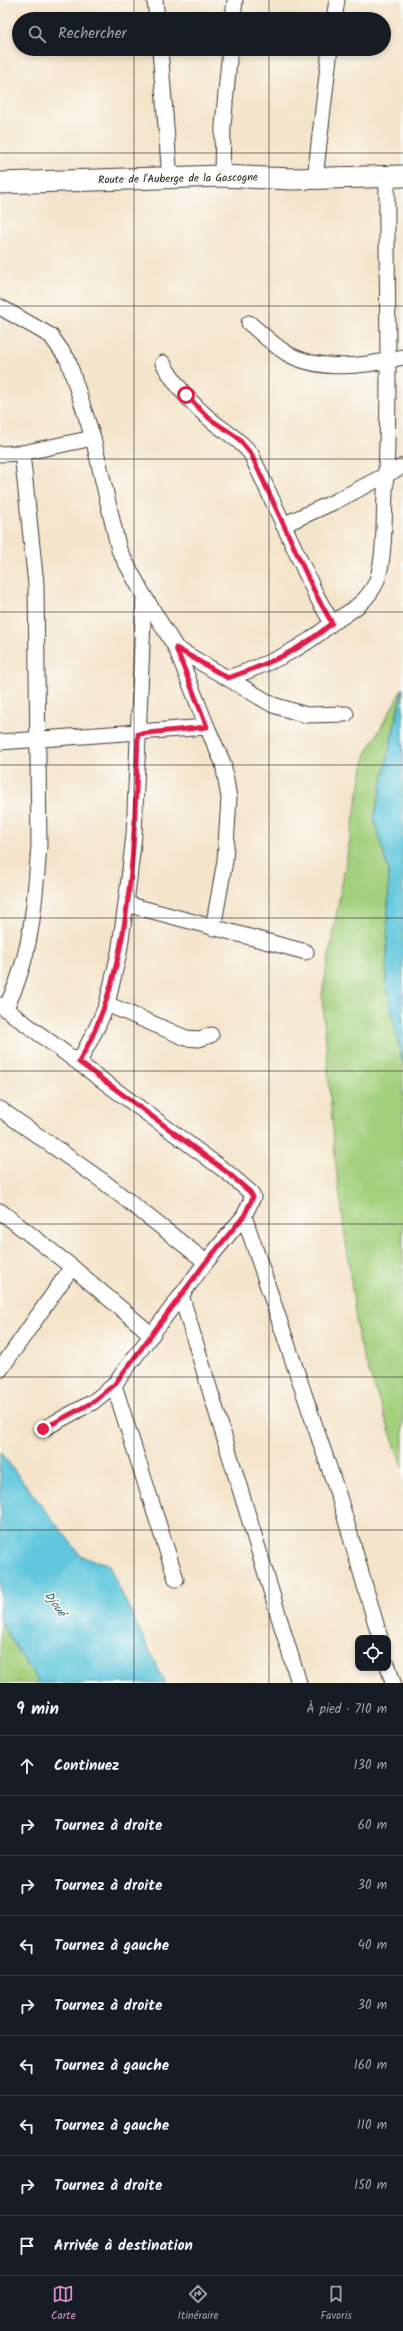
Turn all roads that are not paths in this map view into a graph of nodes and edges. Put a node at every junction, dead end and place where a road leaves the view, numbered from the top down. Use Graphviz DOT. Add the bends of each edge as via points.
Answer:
graph roads {
  1 [pos="155,0"];
  2 [pos="236,0"];
  3 [pos="337,0"];
  4 [pos="156,12"];
  5 [pos="234,12"];
  6 [pos="335,12"];
  7 [pos="161,56"];
  8 [pos="229,56"];
  9 [pos="329,56"];
  10 [pos="222,176"];
  11 [pos="395,176"];
  12 [pos="315,178"];
  13 [pos="170,179"];
  14 [pos="0,183"];
  15 [pos="0,307"];
  16 [pos="248,323"];
  17 [pos="403,357"];
  18 [pos="388,361"];
  19 [pos="163,363"];
  20 [pos="93,438"];
  21 [pos="22,453"];
  22 [pos="0,454"];
  23 [pos="403,466"];
  24 [pos="386,474"];
  25 [pos="282,525"];
  26 [pos="144,596"];
  27 [pos="332,623"];
  28 [pos="176,648"];
  29 [pos="228,678"];
  30 [pos="346,714"];
  31 [pos="207,727"];
  32 [pos="138,734"];
  33 [pos="37,741"];
  34 [pos="0,742"];
  35 [pos="126,904"];
  36 [pos="213,928"];
  37 [pos="306,952"];
  38 [pos="107,1004"];
  39 [pos="2,1007"];
  40 [pos="211,1035"];
  41 [pos="79,1062"];
  42 [pos="0,1109"];
  43 [pos="0,1211"];
  44 [pos="244,1216"];
  45 [pos="206,1262"];
  46 [pos="72,1267"];
  47 [pos="181,1295"];
  48 [pos="152,1335"];
  49 [pos="0,1370"];
  50 [pos="114,1385"];
  51 [pos="43,1429"];
  52 [pos="176,1580"];
  53 [pos="379,1635"];
  54 [pos="389,1671"];
  55 [pos="299,1683"];
  56 [pos="393,1683"];
  1 -- 4 [label="street"];
  2 -- 5 [label="street"];
  3 -- 6 [label="street"];
  7 -- 13 [label="street"];
  8 -- 10 [label="street" via="223,126"];
  9 -- 12 [label="street"];
  10 -- 12 [label="street, Route de l'Auberge de la Gascogne"];
  10 -- 13 [label="street, Route de l'Auberge de la Gascogne"];
  11 -- 12 [label="street, Route de l'Auberge de la Gascogne"];
  11 -- 18 [label="street"];
  13 -- 14 [label="street, Route de l'Auberge de la Gascogne"];
  15 -- 20 [label="street" via="51,336 68,360"];
  16 -- 18 [label="street" via="288,354 308,362 339,366"];
  17 -- 18 [label="street"];
  18 -- 24 [label="street"];
  19 -- 25 [label="street" via="174,382 199,408 246,447"];
  20 -- 21 [label="street"];
  20 -- 26 [label="street" via="119,550"];
  21 -- 22 [label="street"];
  21 -- 33 [label="street" via="36,584"];
  23 -- 24 [label="street"];
  24 -- 25 [label="street" via="336,501"];
  24 -- 27 [label="street" via="378,579 370,594 358,607"];
  25 -- 27 [label="street"];
  26 -- 28 [label="street"];
  26 -- 32 [label="street"];
  27 -- 29 [label="street" via="303,646 267,664"];
  28 -- 29 [label="street"];
  28 -- 31 [label="street"];
  29 -- 30 [label="street" via="273,705 306,716"];
  31 -- 32 [label="street"];
  31 -- 36 [label="street" via="223,763 229,798 225,861"];
  32 -- 33 [label="street"];
  32 -- 35 [label="street" via="134,835"];
  33 -- 34 [label="street"];
  33 -- 39 [label="street" via="39,845 36,883 23,968 16,988"];
  35 -- 36 [label="street"];
  35 -- 38 [label="street" via="119,953"];
  36 -- 37 [label="street"];
  38 -- 40 [label="street" via="186,1038 199,1039"];
  38 -- 41 [label="street"];
  39 -- 41 [label="street"];
  41 -- 44 [label="street" via="246,1187 253,1197"];
  42 -- 45 [label="street" via="104,1182"];
  43 -- 46 [label="street"];
  44 -- 45 [label="street"];
  44 -- 53 [label="street" via="340,1500"];
  45 -- 47 [label="street"];
  46 -- 48 [label="street"];
  46 -- 49 [label="street"];
  47 -- 48 [label="street"];
  47 -- 55 [label="street"];
  48 -- 50 [label="street"];
  50 -- 51 [label="street" via="93,1402"];
  50 -- 52 [label="street"];
  54 -- 56 [label="street"];
}
